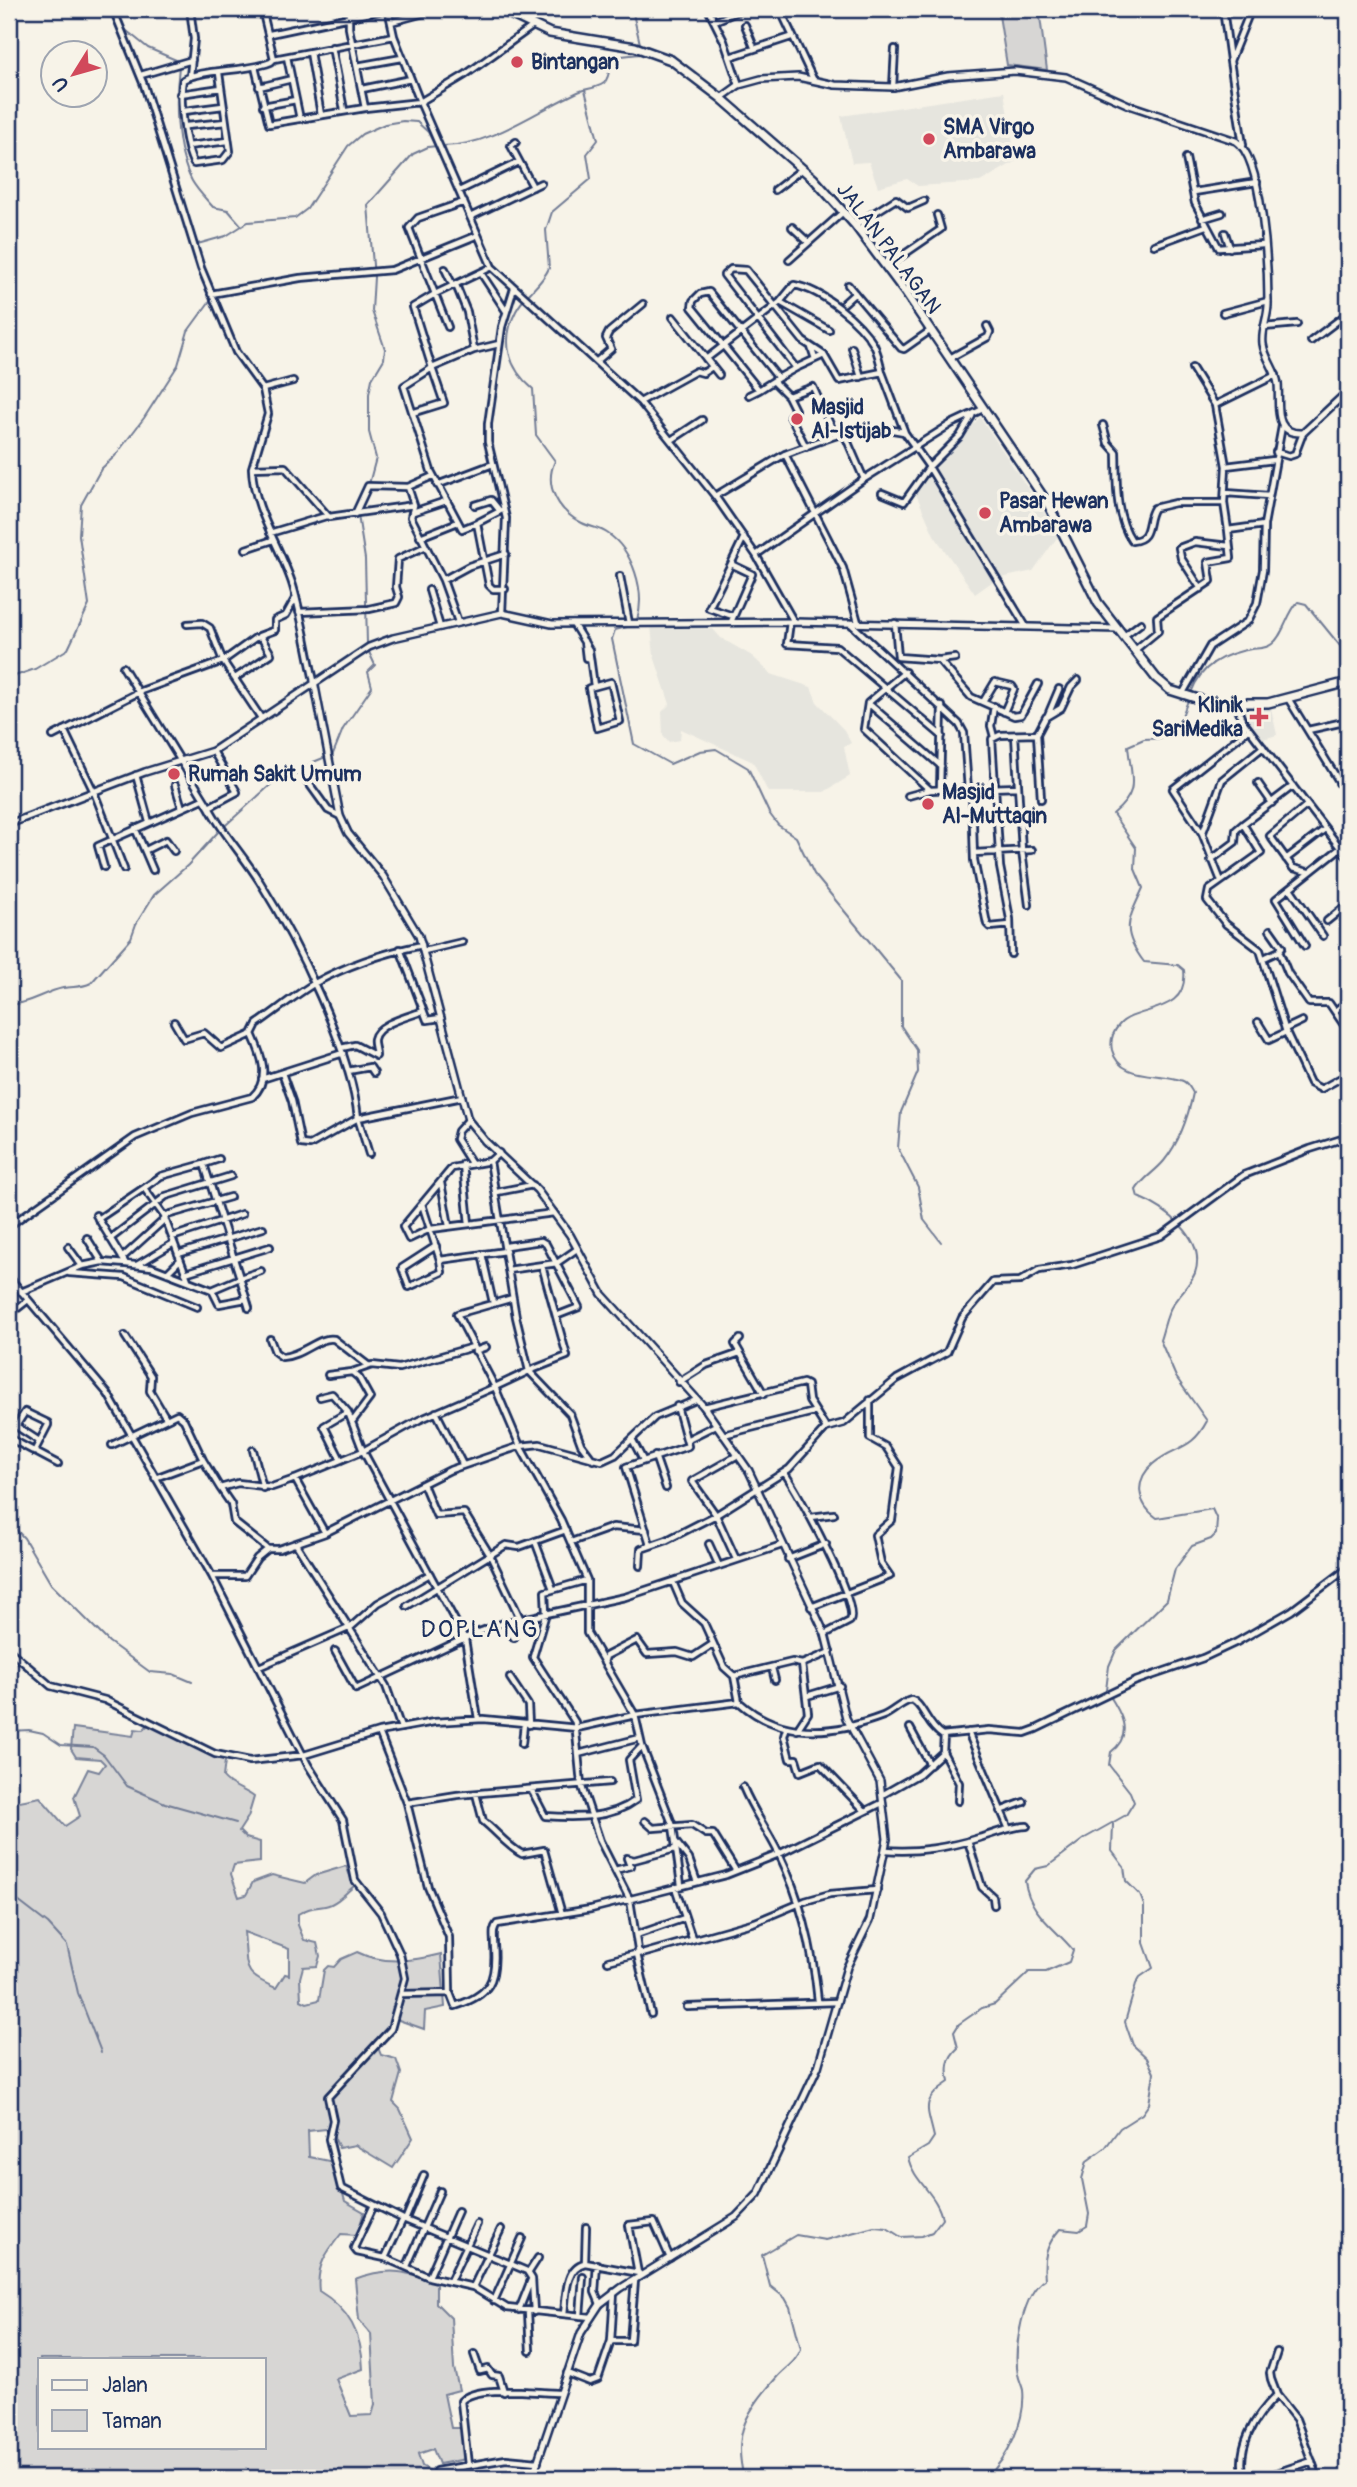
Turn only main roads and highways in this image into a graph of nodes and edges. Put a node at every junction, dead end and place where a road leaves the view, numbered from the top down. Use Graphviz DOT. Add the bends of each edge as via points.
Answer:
graph roads {
  1 [pos="499,9"];
  2 [pos="510,9"];
  3 [pos="520,19"];
  4 [pos="1348,682"];
  1 -- 3 [label="main road, JALAN PALAGAN"];
  2 -- 3 [label="main road, JALAN PALAGAN"];
  3 -- 4 [label="main road, JALAN PALAGAN" via="571,38 635,47 690,72 803,169 887,266 1048,504 1088,587 1134,651 1170,690 1212,703 1236,704 1289,700"];
}
